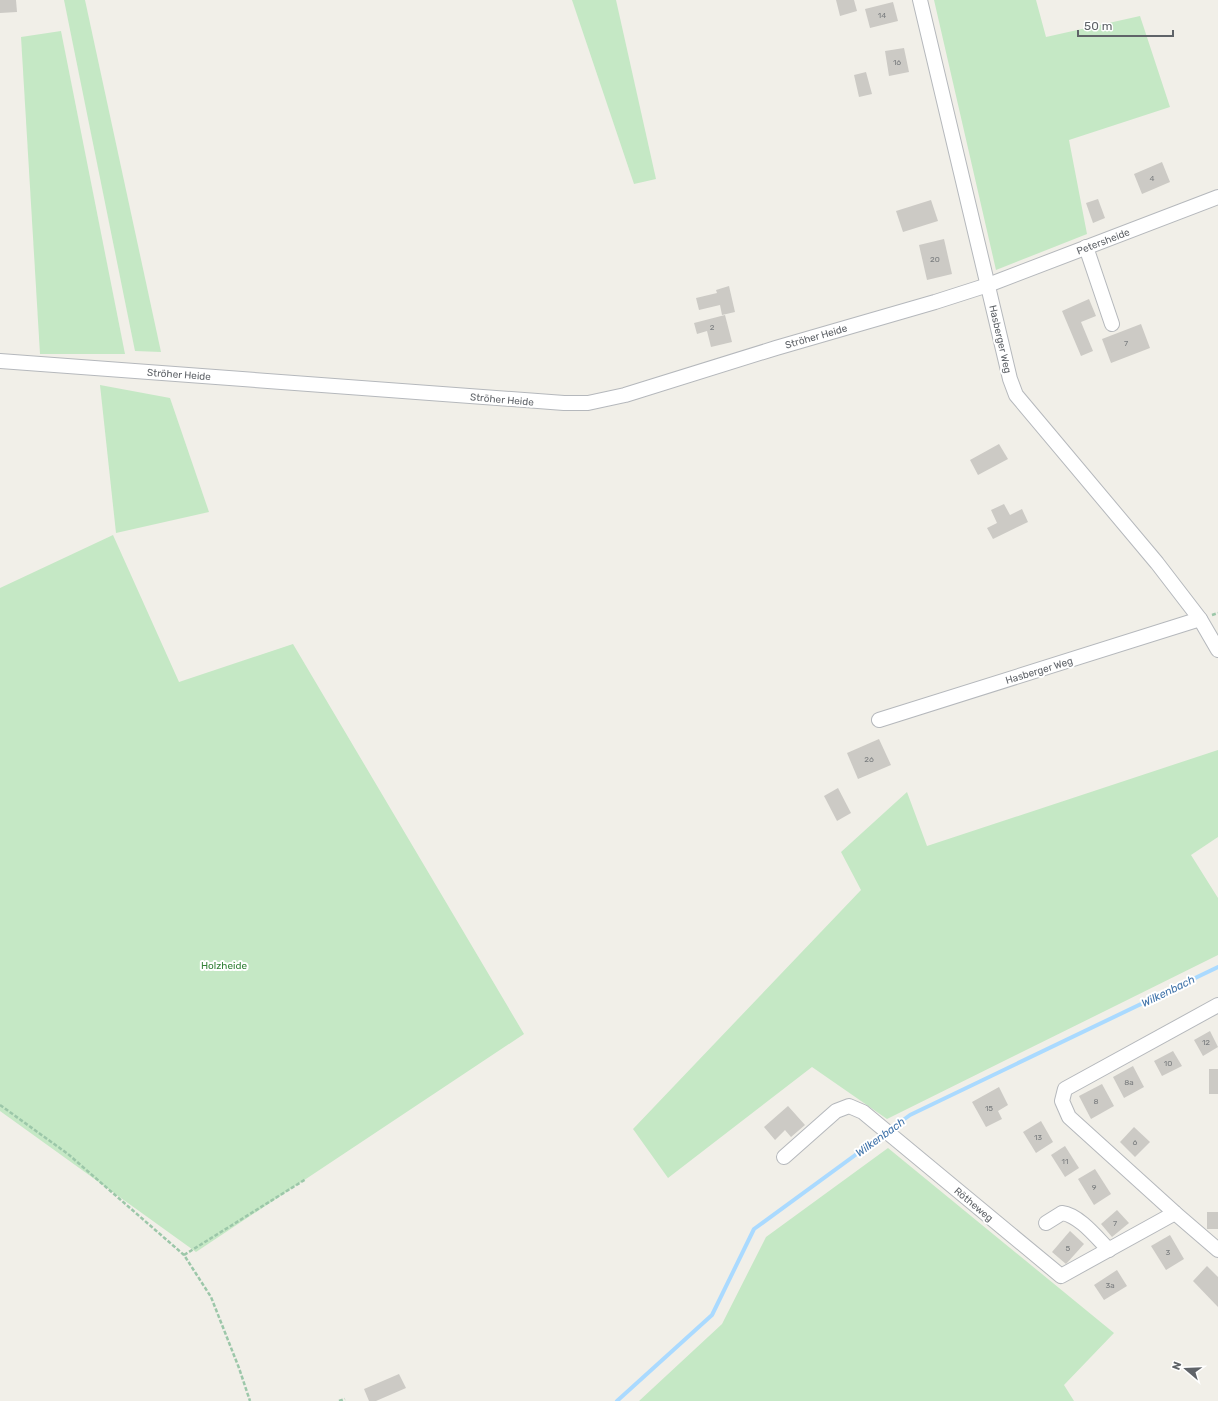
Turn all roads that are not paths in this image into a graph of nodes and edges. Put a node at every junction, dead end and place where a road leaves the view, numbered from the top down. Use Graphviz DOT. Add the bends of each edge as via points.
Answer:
graph roads {
  1 [pos="920,0"];
  2 [pos="1218,197"];
  3 [pos="1086,247"];
  4 [pos="988,285"];
  5 [pos="1112,324"];
  6 [pos="0,361"];
  7 [pos="1200,619"];
  8 [pos="1218,650"];
  9 [pos="879,720"];
  10 [pos="1218,1005"];
  11 [pos="784,1157"];
  12 [pos="1175,1213"];
  13 [pos="1046,1223"];
  14 [pos="1109,1250"];
  15 [pos="1218,1250"];
  1 -- 4 [label="street, Hasberger Weg"];
  2 -- 3 [label="street, Petersheide"];
  3 -- 4 [label="street, Petersheide"];
  3 -- 5 [label="street"];
  4 -- 6 [label="street, Ströher Heide" via="625,395 588,403"];
  4 -- 7 [label="street, Hasberger Weg" via="1016,395 1157,563"];
  7 -- 8 [label="street, Hasberger Weg"];
  7 -- 9 [label="street, Hasberger Weg"];
  10 -- 12 [label="street" via="1065,1089 1062,1102 1070,1117"];
  11 -- 14 [label="street, Rötheweg" via="836,1111 849,1106 862,1112 880,1126 1061,1276"];
  12 -- 14 [label="street, Rötheweg"];
  12 -- 15 [label="street"];
  13 -- 14 [label="street" via="1062,1213 1069,1215"];
}
